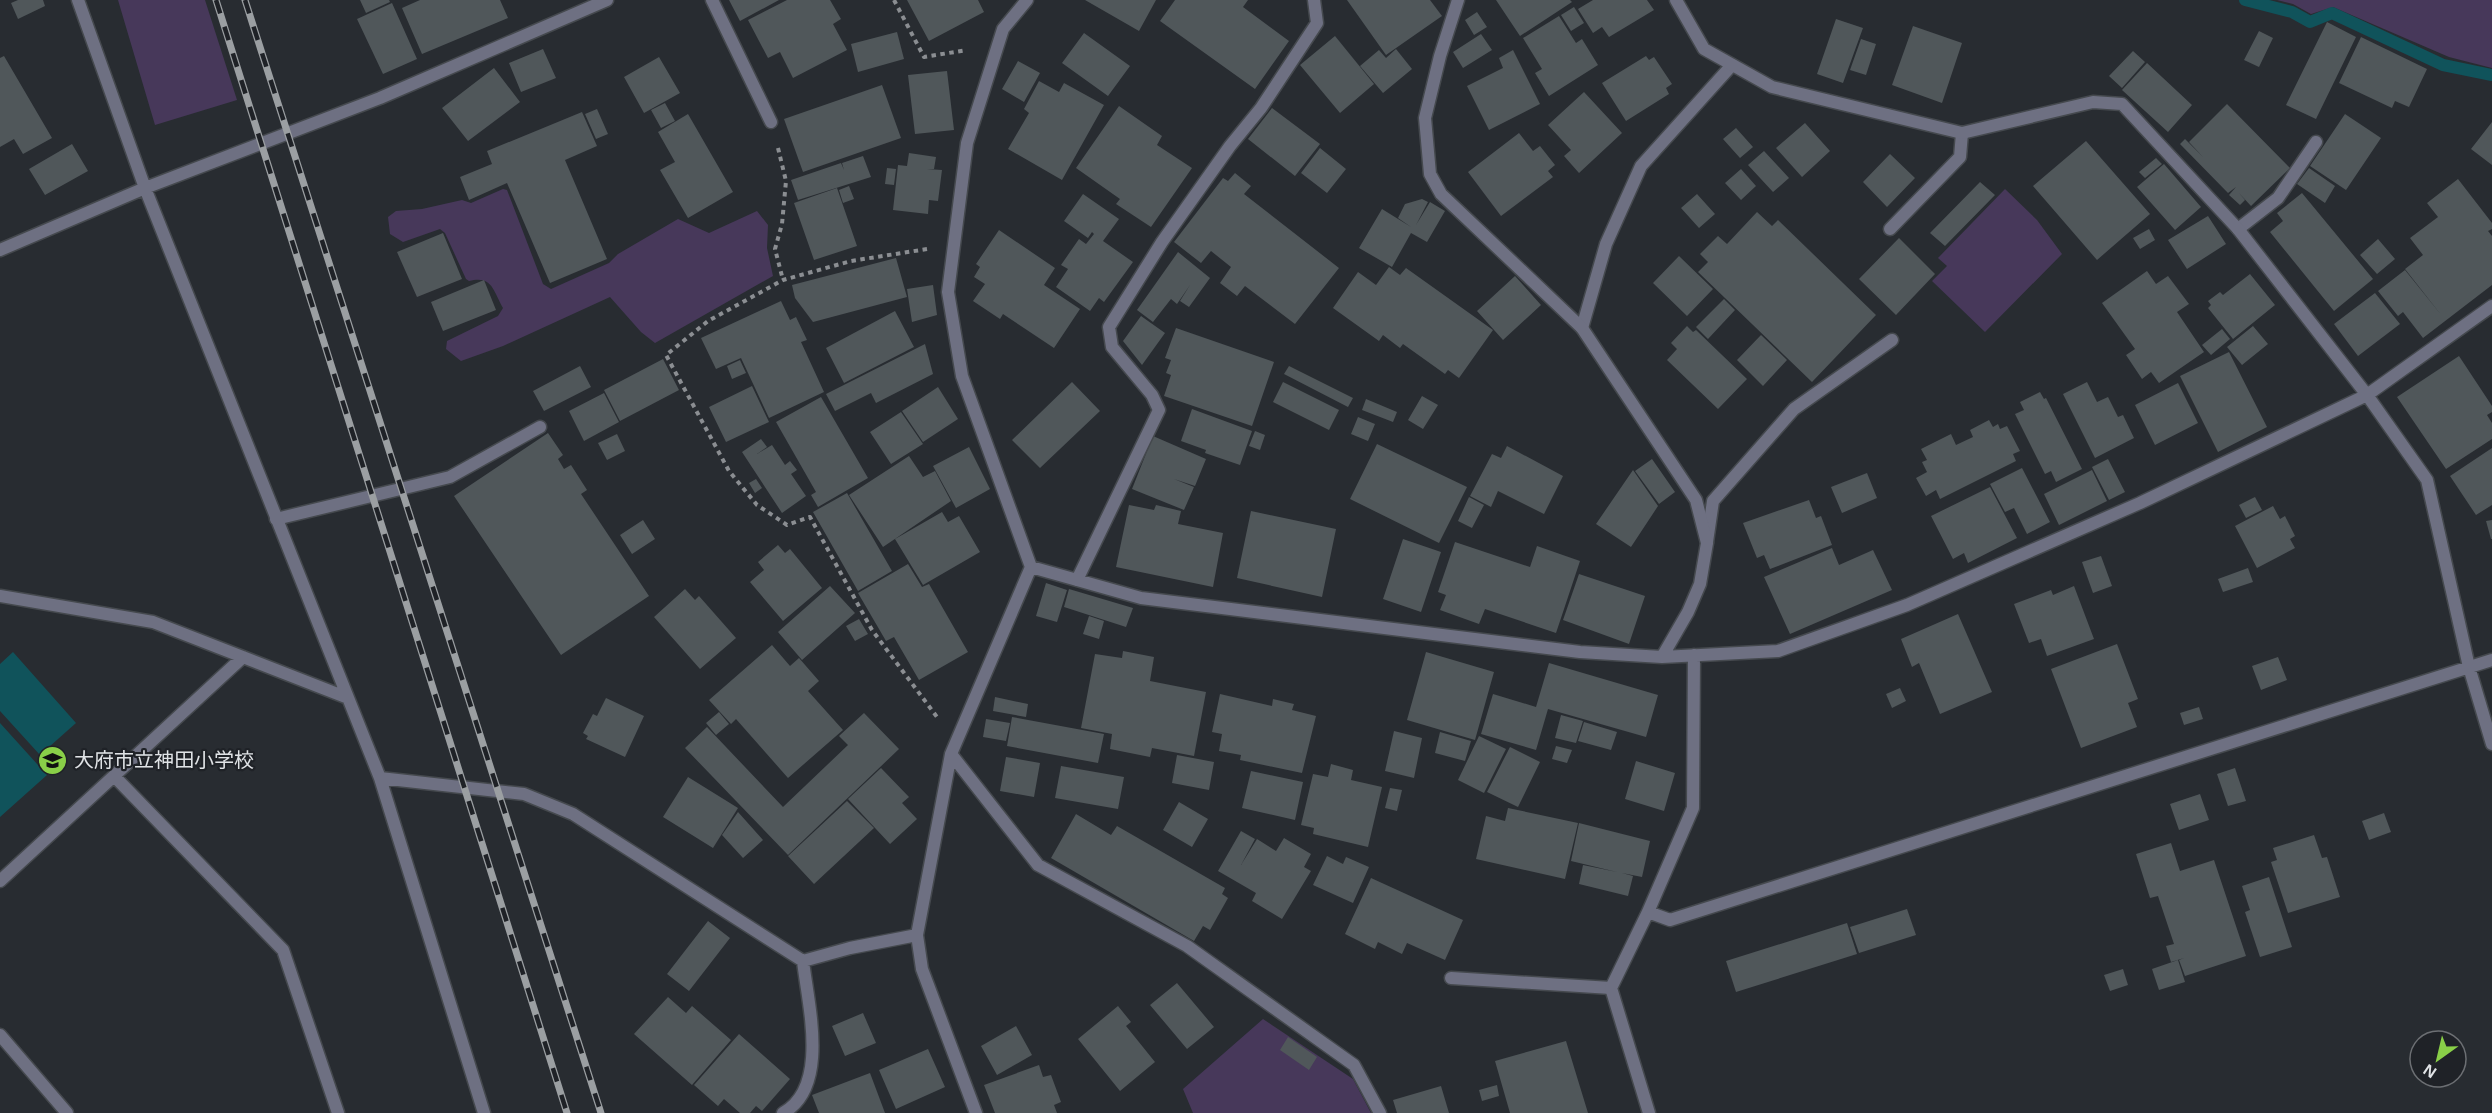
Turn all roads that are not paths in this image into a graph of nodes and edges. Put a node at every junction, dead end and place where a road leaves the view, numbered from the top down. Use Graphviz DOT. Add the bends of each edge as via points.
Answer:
graph roads {
  1 [pos="78,0"];
  2 [pos="608,0"];
  3 [pos="712,0"];
  4 [pos="1027,0"];
  5 [pos="1314,0"];
  6 [pos="1458,0"];
  7 [pos="1676,0"];
  8 [pos="1732,65"];
  9 [pos="771,122"];
  10 [pos="1962,132"];
  11 [pos="2316,142"];
  12 [pos="144,188"];
  13 [pos="1890,229"];
  14 [pos="2238,229"];
  15 [pos="0,250"];
  16 [pos="2492,306"];
  17 [pos="1582,327"];
  18 [pos="1892,340"];
  19 [pos="2367,395"];
  20 [pos="540,427"];
  21 [pos="276,519"];
  22 [pos="1707,543"];
  23 [pos="1031,567"];
  24 [pos="1077,580"];
  25 [pos="0,596"];
  26 [pos="1694,655"];
  27 [pos="243,657"];
  28 [pos="1662,657"];
  29 [pos="2492,660"];
  30 [pos="2469,668"];
  31 [pos="348,698"];
  32 [pos="2492,744"];
  33 [pos="953,748"];
  34 [pos="114,776"];
  35 [pos="380,778"];
  36 [pos="0,881"];
  37 [pos="1648,912"];
  38 [pos="917,935"];
  39 [pos="803,961"];
  40 [pos="1451,978"];
  41 [pos="1611,988"];
  42 [pos="0,1035"];
  43 [pos="67,1113"];
  44 [pos="338,1113"];
  45 [pos="483,1113"];
  46 [pos="783,1113"];
  47 [pos="976,1113"];
  48 [pos="1380,1113"];
  49 [pos="1649,1113"];
  1 -- 12 [label="street"];
  2 -- 12 [label="street" via="380,98"];
  3 -- 9 [label="street"];
  4 -- 23 [label="street" via="1003,29 967,143 948,292 962,376"];
  5 -- 24 [label="street" via="1317,23 1261,108 1162,242 1109,327 1112,347 1152,395 1159,410"];
  6 -- 17 [label="street" via="1425,118 1430,174 1441,194"];
  7 -- 8 [label="street" via="1704,49"];
  8 -- 10 [label="street" via="1772,87"];
  8 -- 17 [label="street" via="1641,166 1606,244"];
  10 -- 13 [label="street" via="1960,157"];
  10 -- 14 [label="street" via="2093,102 2122,104"];
  11 -- 14 [label="street" via="2278,198"];
  12 -- 15 [label="street"];
  12 -- 21 [label="street"];
  14 -- 19 [label="street"];
  16 -- 19 [label="street"];
  17 -- 22 [label="street" via="1696,500"];
  18 -- 22 [label="street" via="1794,409 1713,501"];
  19 -- 26 [label="street" via="2140,503 1907,605 1778,651"];
  19 -- 30 [label="street" via="2427,480"];
  20 -- 21 [label="street" via="450,477"];
  21 -- 31 [label="street"];
  22 -- 28 [label="street" via="1700,584"];
  23 -- 24 [label="street"];
  23 -- 33 [label="street"];
  24 -- 28 [label="street" via="1142,598 1580,652"];
  25 -- 27 [label="street" via="153,622"];
  26 -- 28 [label="street"];
  26 -- 37 [label="street" via="1693,808"];
  27 -- 31 [label="street"];
  27 -- 34 [label="street"];
  29 -- 30 [label="street"];
  30 -- 32 [label="street"];
  30 -- 37 [label="street" via="1670,920"];
  31 -- 35 [label="street"];
  33 -- 38 [label="street"];
  33 -- 48 [label="street" via="1038,865 1187,946 1354,1065"];
  34 -- 36 [label="street"];
  34 -- 44 [label="street" via="284,950"];
  35 -- 39 [label="street" via="524,794 573,814"];
  35 -- 45 [label="street"];
  37 -- 41 [label="street"];
  38 -- 39 [label="street"];
  38 -- 47 [label="street" via="922,969"];
  39 -- 46 [label="street" via="813,1044 809,1084"];
  40 -- 41 [label="street"];
  41 -- 49 [label="street"];
  42 -- 43 [label="street"];
}
